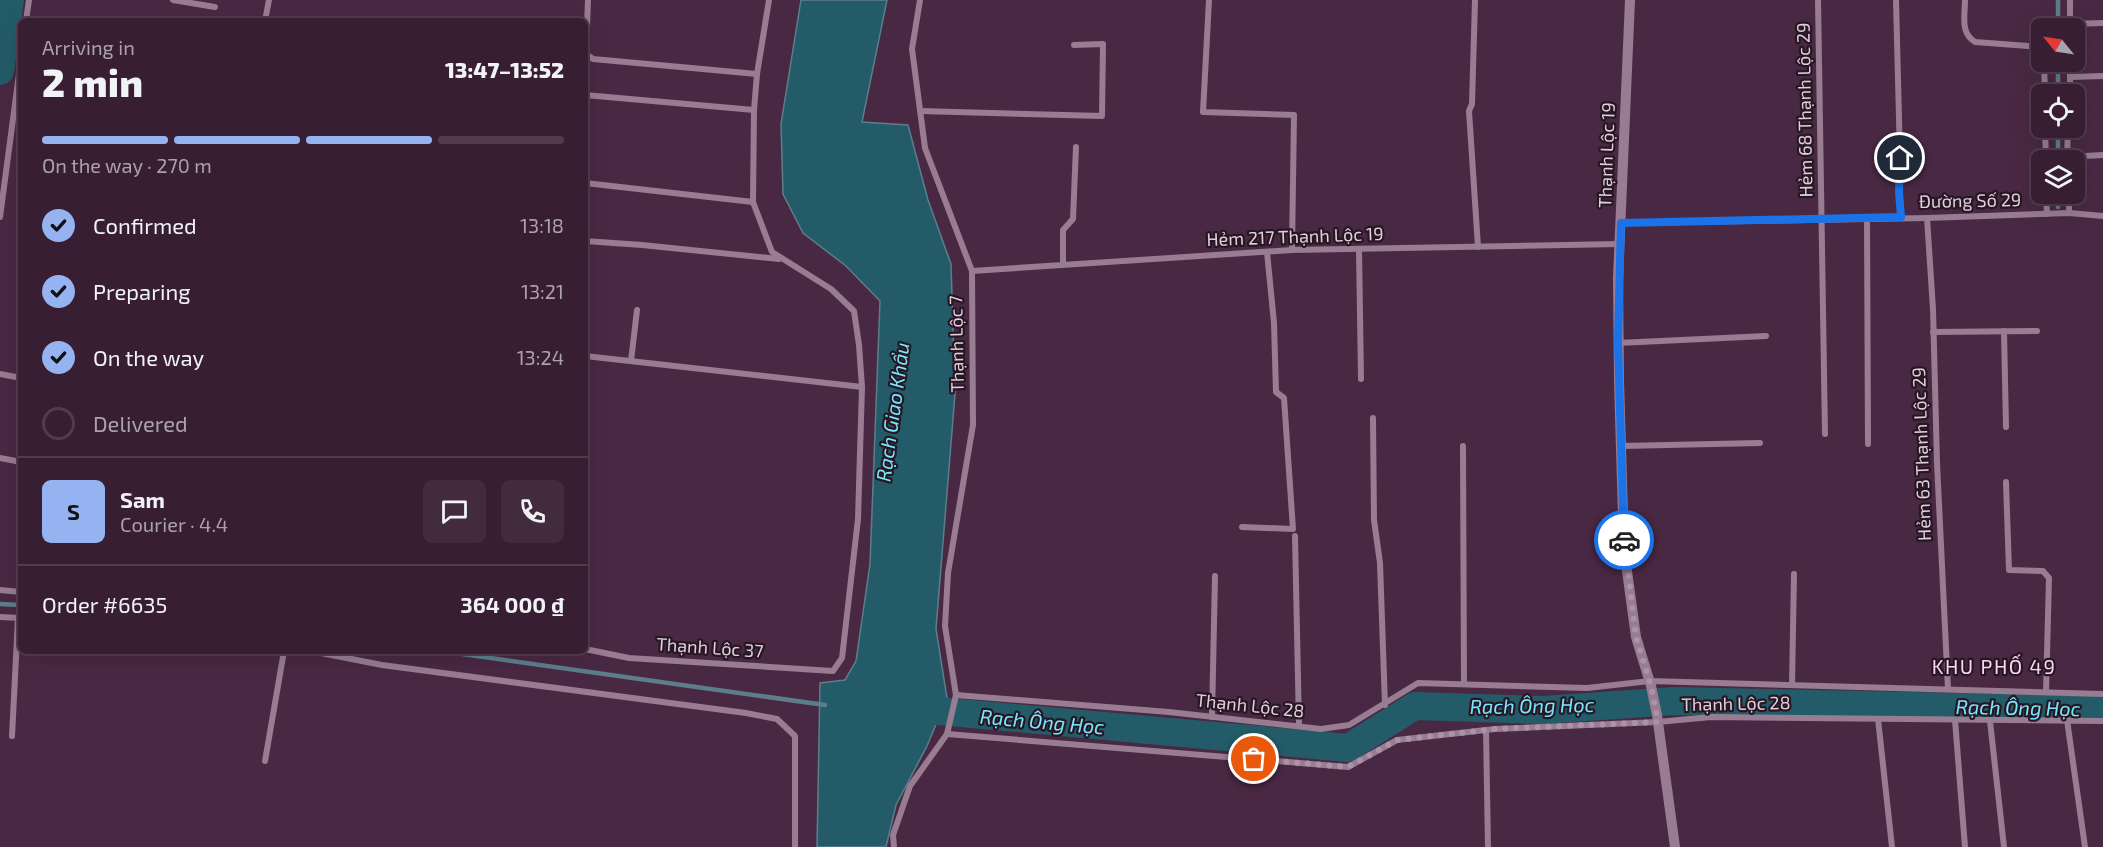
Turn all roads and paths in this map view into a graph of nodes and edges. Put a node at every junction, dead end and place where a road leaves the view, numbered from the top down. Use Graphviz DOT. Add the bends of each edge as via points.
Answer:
graph roads {
  1 [pos="29,0"];
  2 [pos="173,0"];
  3 [pos="269,0"];
  4 [pos="588,0"];
  5 [pos="769,0"];
  6 [pos="920,0"];
  7 [pos="1209,0"];
  8 [pos="1475,0"];
  9 [pos="1630,0"];
  10 [pos="1818,0"];
  11 [pos="1896,0"];
  12 [pos="1965,0"];
  13 [pos="2070,0"];
  14 [pos="215,7"];
  15 [pos="26,18"];
  16 [pos="266,18"];
  17 [pos="587,18"];
  18 [pos="2070,18"];
  19 [pos="2103,23"];
  20 [pos="2085,25"];
  21 [pos="1074,45"];
  22 [pos="2031,47"];
  23 [pos="588,55"];
  24 [pos="2071,72"];
  25 [pos="757,74"];
  26 [pos="2103,76"];
  27 [pos="2071,77"];
  28 [pos="18,80"];
  29 [pos="2071,84"];
  30 [pos="588,95"];
  31 [pos="754,110"];
  32 [pos="920,111"];
  33 [pos="12,123"];
  34 [pos="18,124"];
  35 [pos="1076,147"];
  36 [pos="2103,155"];
  37 [pos="2085,157"];
  38 [pos="588,183"];
  39 [pos="753,202"];
  40 [pos="2046,204"];
  41 [pos="2069,204"];
  42 [pos="2069,213"];
  43 [pos="2047,214"];
  44 [pos="2103,216"];
  45 [pos="0,217"];
  46 [pos="1901,217"];
  47 [pos="1927,218"];
  48 [pos="1867,219"];
  49 [pos="1821,220"];
  50 [pos="1621,223"];
  51 [pos="588,241"];
  52 [pos="1620,244"];
  53 [pos="1478,247"];
  54 [pos="1359,249"];
  55 [pos="1292,250"];
  56 [pos="1267,252"];
  57 [pos="782,259"];
  58 [pos="1063,261"];
  59 [pos="972,271"];
  60 [pos="637,310"];
  61 [pos="2037,331"];
  62 [pos="1933,332"];
  63 [pos="2004,332"];
  64 [pos="1766,336"];
  65 [pos="1618,343"];
  66 [pos="588,356"];
  67 [pos="631,361"];
  68 [pos="0,374"];
  69 [pos="18,377"];
  70 [pos="1361,379"];
  71 [pos="862,387"];
  72 [pos="1373,418"];
  73 [pos="2006,426"];
  74 [pos="1825,434"];
  75 [pos="1760,443"];
  76 [pos="1868,444"];
  77 [pos="1463,446"];
  78 [pos="1621,446"];
  79 [pos="0,458"];
  80 [pos="18,461"];
  81 [pos="2006,482"];
  82 [pos="1242,527"];
  83 [pos="1295,536"];
  84 [pos="1794,574"];
  85 [pos="1215,576"];
  86 [pos="0,590"];
  87 [pos="18,592"];
  88 [pos="0,617"];
  89 [pos="18,618"];
  90 [pos="18,648"];
  91 [pos="588,650"];
  92 [pos="283,654"];
  93 [pos="326,654"];
  94 [pos="1650,683"];
  95 [pos="1464,684"];
  96 [pos="1792,685"];
  97 [pos="1948,689"];
  98 [pos="2046,692"];
  99 [pos="956,694"];
  100 [pos="2103,694"];
  101 [pos="1385,705"];
  102 [pos="1212,717"];
  103 [pos="1657,719"];
  104 [pos="1878,719"];
  105 [pos="1954,720"];
  106 [pos="2067,720"];
  107 [pos="1990,721"];
  108 [pos="2103,721"];
  109 [pos="1299,726"];
  110 [pos="1486,730"];
  111 [pos="947,734"];
  112 [pos="12,736"];
  113 [pos="265,761"];
  114 [pos="795,847"];
  115 [pos="894,847"];
  116 [pos="1488,847"];
  117 [pos="1675,847"];
  118 [pos="1892,847"];
  119 [pos="1965,847"];
  120 [pos="2004,847"];
  121 [pos="2085,847"];
  1 -- 15 [label="street"];
  2 -- 14 [label="street"];
  3 -- 16 [label="street"];
  4 -- 17 [label="street"];
  5 -- 25 [label="street"];
  6 -- 32 [label="street, Thạnh Lộc 7" via="912,50"];
  7 -- 55 [label="street" via="1203,112 1294,115"];
  8 -- 53 [label="street" via="1469,111"];
  9 -- 50 [label="street, Thạnh Lộc 19"];
  10 -- 49 [label="street, Hẻm 68 Thạnh Lộc 29"];
  11 -- 46 [label="street"];
  12 -- 22 [label="street" via="1968,38 1975,42"];
  13 -- 18 [label="street"];
  19 -- 20 [label="street"];
  21 -- 32 [label="street" via="1103,44 1102,116"];
  23 -- 25 [label="street" via="593,59"];
  24 -- 27 [label="street"];
  25 -- 31 [label="street"];
  26 -- 27 [label="street"];
  27 -- 29 [label="street"];
  28 -- 33 [label="street"];
  30 -- 31 [label="street"];
  31 -- 39 [label="street"];
  32 -- 59 [label="street, Thạnh Lộc 7" via="925,148"];
  33 -- 34 [label="street"];
  33 -- 45 [label="street"];
  35 -- 58 [label="street" via="1074,219 1063,230"];
  36 -- 37 [label="street"];
  38 -- 39 [label="street"];
  39 -- 57 [label="street" via="772,252"];
  40 -- 43 [label="street"];
  41 -- 42 [label="street"];
  42 -- 43 [label="street, Đường Số 29"];
  42 -- 44 [label="street, Đường Số 29"];
  43 -- 47 [label="street, Đường Số 29"];
  46 -- 47 [label="street, Đường Số 29"];
  46 -- 48 [label="street, Đường Số 29"];
  47 -- 62 [label="street, Hẻm 63 Thạnh Lộc 29"];
  48 -- 49 [label="street, Đường Số 29"];
  48 -- 76 [label="street"];
  49 -- 50 [label="street, Đường Số 29"];
  49 -- 74 [label="street, Hẻm 68 Thạnh Lộc 29"];
  50 -- 52 [label="street, Thạnh Lộc 19"];
  51 -- 57 [label="street"];
  52 -- 53 [label="street, Hẻm 217 Thạnh Lộc 19"];
  52 -- 65 [label="street, Thạnh Lộc 19"];
  53 -- 54 [label="street, Hẻm 217 Thạnh Lộc 19"];
  54 -- 55 [label="street, Hẻm 217 Thạnh Lộc 19"];
  54 -- 70 [label="street"];
  55 -- 56 [label="street, Hẻm 217 Thạnh Lộc 19"];
  56 -- 58 [label="street, Hẻm 217 Thạnh Lộc 19"];
  56 -- 82 [label="street" via="1276,392 1284,398 1293,529"];
  57 -- 71 [label="street" via="831,289 854,312"];
  58 -- 59 [label="street, Hẻm 217 Thạnh Lộc 19"];
  59 -- 99 [label="street, Thạnh Lộc 7" via="973,425 948,573 945,626"];
  60 -- 67 [label="street"];
  61 -- 63 [label="street"];
  62 -- 63 [label="street"];
  62 -- 97 [label="street, Hẻm 63 Thạnh Lộc 29"];
  63 -- 73 [label="street"];
  64 -- 65 [label="street"];
  65 -- 78 [label="street, Thạnh Lộc 19"];
  66 -- 67 [label="street"];
  67 -- 71 [label="street"];
  68 -- 69 [label="street"];
  71 -- 91 [label="street, Thạnh Lộc 37" via="858,519 842,658 833,671 629,658"];
  72 -- 101 [label="street" via="1374,520 1380,563"];
  75 -- 78 [label="street"];
  77 -- 95 [label="street"];
  78 -- 94 [label="street, Thạnh Lộc 19" via="1624,549 1636,637"];
  79 -- 80 [label="street"];
  81 -- 98 [label="street" via="2009,570 2043,570 2049,578"];
  83 -- 109 [label="street"];
  84 -- 96 [label="street"];
  85 -- 102 [label="street"];
  86 -- 87 [label="street"];
  88 -- 89 [label="street"];
  90 -- 112 [label="street"];
  92 -- 113 [label="street"];
  93 -- 114 [label="street" via="777,719 795,736"];
  94 -- 95 [label="street, Thạnh Lộc 28" via="1587,688"];
  94 -- 96 [label="street, Thạnh Lộc 28"];
  94 -- 103 [label="street, Thạnh Lộc 19"];
  95 -- 101 [label="street, Thạnh Lộc 28" via="1418,683"];
  96 -- 97 [label="street, Thạnh Lộc 28"];
  97 -- 98 [label="street, Thạnh Lộc 28"];
  98 -- 100 [label="street, Thạnh Lộc 28"];
  99 -- 102 [label="street, Thạnh Lộc 28"];
  99 -- 111 [label="street"];
  101 -- 109 [label="street, Thạnh Lộc 28" via="1349,725 1321,729"];
  102 -- 109 [label="street, Thạnh Lộc 28"];
  103 -- 104 [label="street, Thạnh Lộc 28"];
  103 -- 110 [label="street, Thạnh Lộc 28"];
  103 -- 117 [label="street, Thạnh Lộc 19"];
  104 -- 105 [label="street, Thạnh Lộc 28"];
  104 -- 118 [label="street"];
  105 -- 107 [label="street, Thạnh Lộc 28"];
  105 -- 119 [label="street"];
  106 -- 107 [label="street, Thạnh Lộc 28"];
  106 -- 108 [label="street, Thạnh Lộc 28"];
  106 -- 121 [label="street"];
  107 -- 120 [label="street"];
  110 -- 111 [label="street, Thạnh Lộc 28" via="1397,740 1348,767"];
  110 -- 116 [label="street"];
  111 -- 115 [label="street" via="910,786 893,835"];
}
